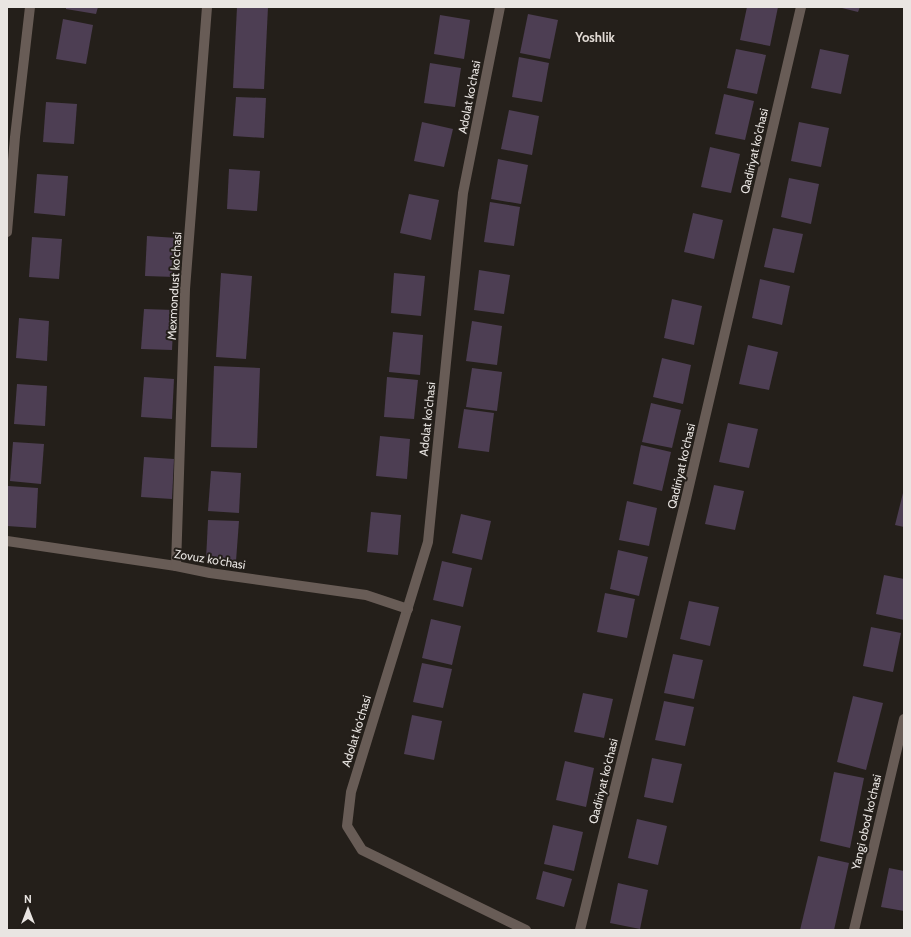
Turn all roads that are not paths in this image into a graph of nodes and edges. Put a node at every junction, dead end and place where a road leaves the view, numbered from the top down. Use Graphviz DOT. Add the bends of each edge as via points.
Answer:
graph roads {
  1 [pos="30,7"];
  2 [pos="207,7"];
  3 [pos="500,7"];
  4 [pos="801,7"];
  5 [pos="7,232"];
  6 [pos="7,541"];
  7 [pos="176,566"];
  8 [pos="408,609"];
  9 [pos="904,719"];
  10 [pos="526,930"];
  11 [pos="580,930"];
  12 [pos="854,930"];
  1 -- 5 [label="street"];
  2 -- 7 [label="street, Mexmondust ko'chasi" via="185,289"];
  3 -- 8 [label="street, Adolat ko'chasi" via="463,193 428,542"];
  4 -- 11 [label="street, Qadiriyat ko'chasi" via="686,499"];
  6 -- 7 [label="street, Zovuz ko'chasi"];
  7 -- 8 [label="street, Zovuz ko'chasi" via="366,595"];
  8 -- 10 [label="street, Adolat ko'chasi" via="351,792 348,826 362,850"];
  9 -- 12 [label="street, Yangi obod ko'chasi"];
}
